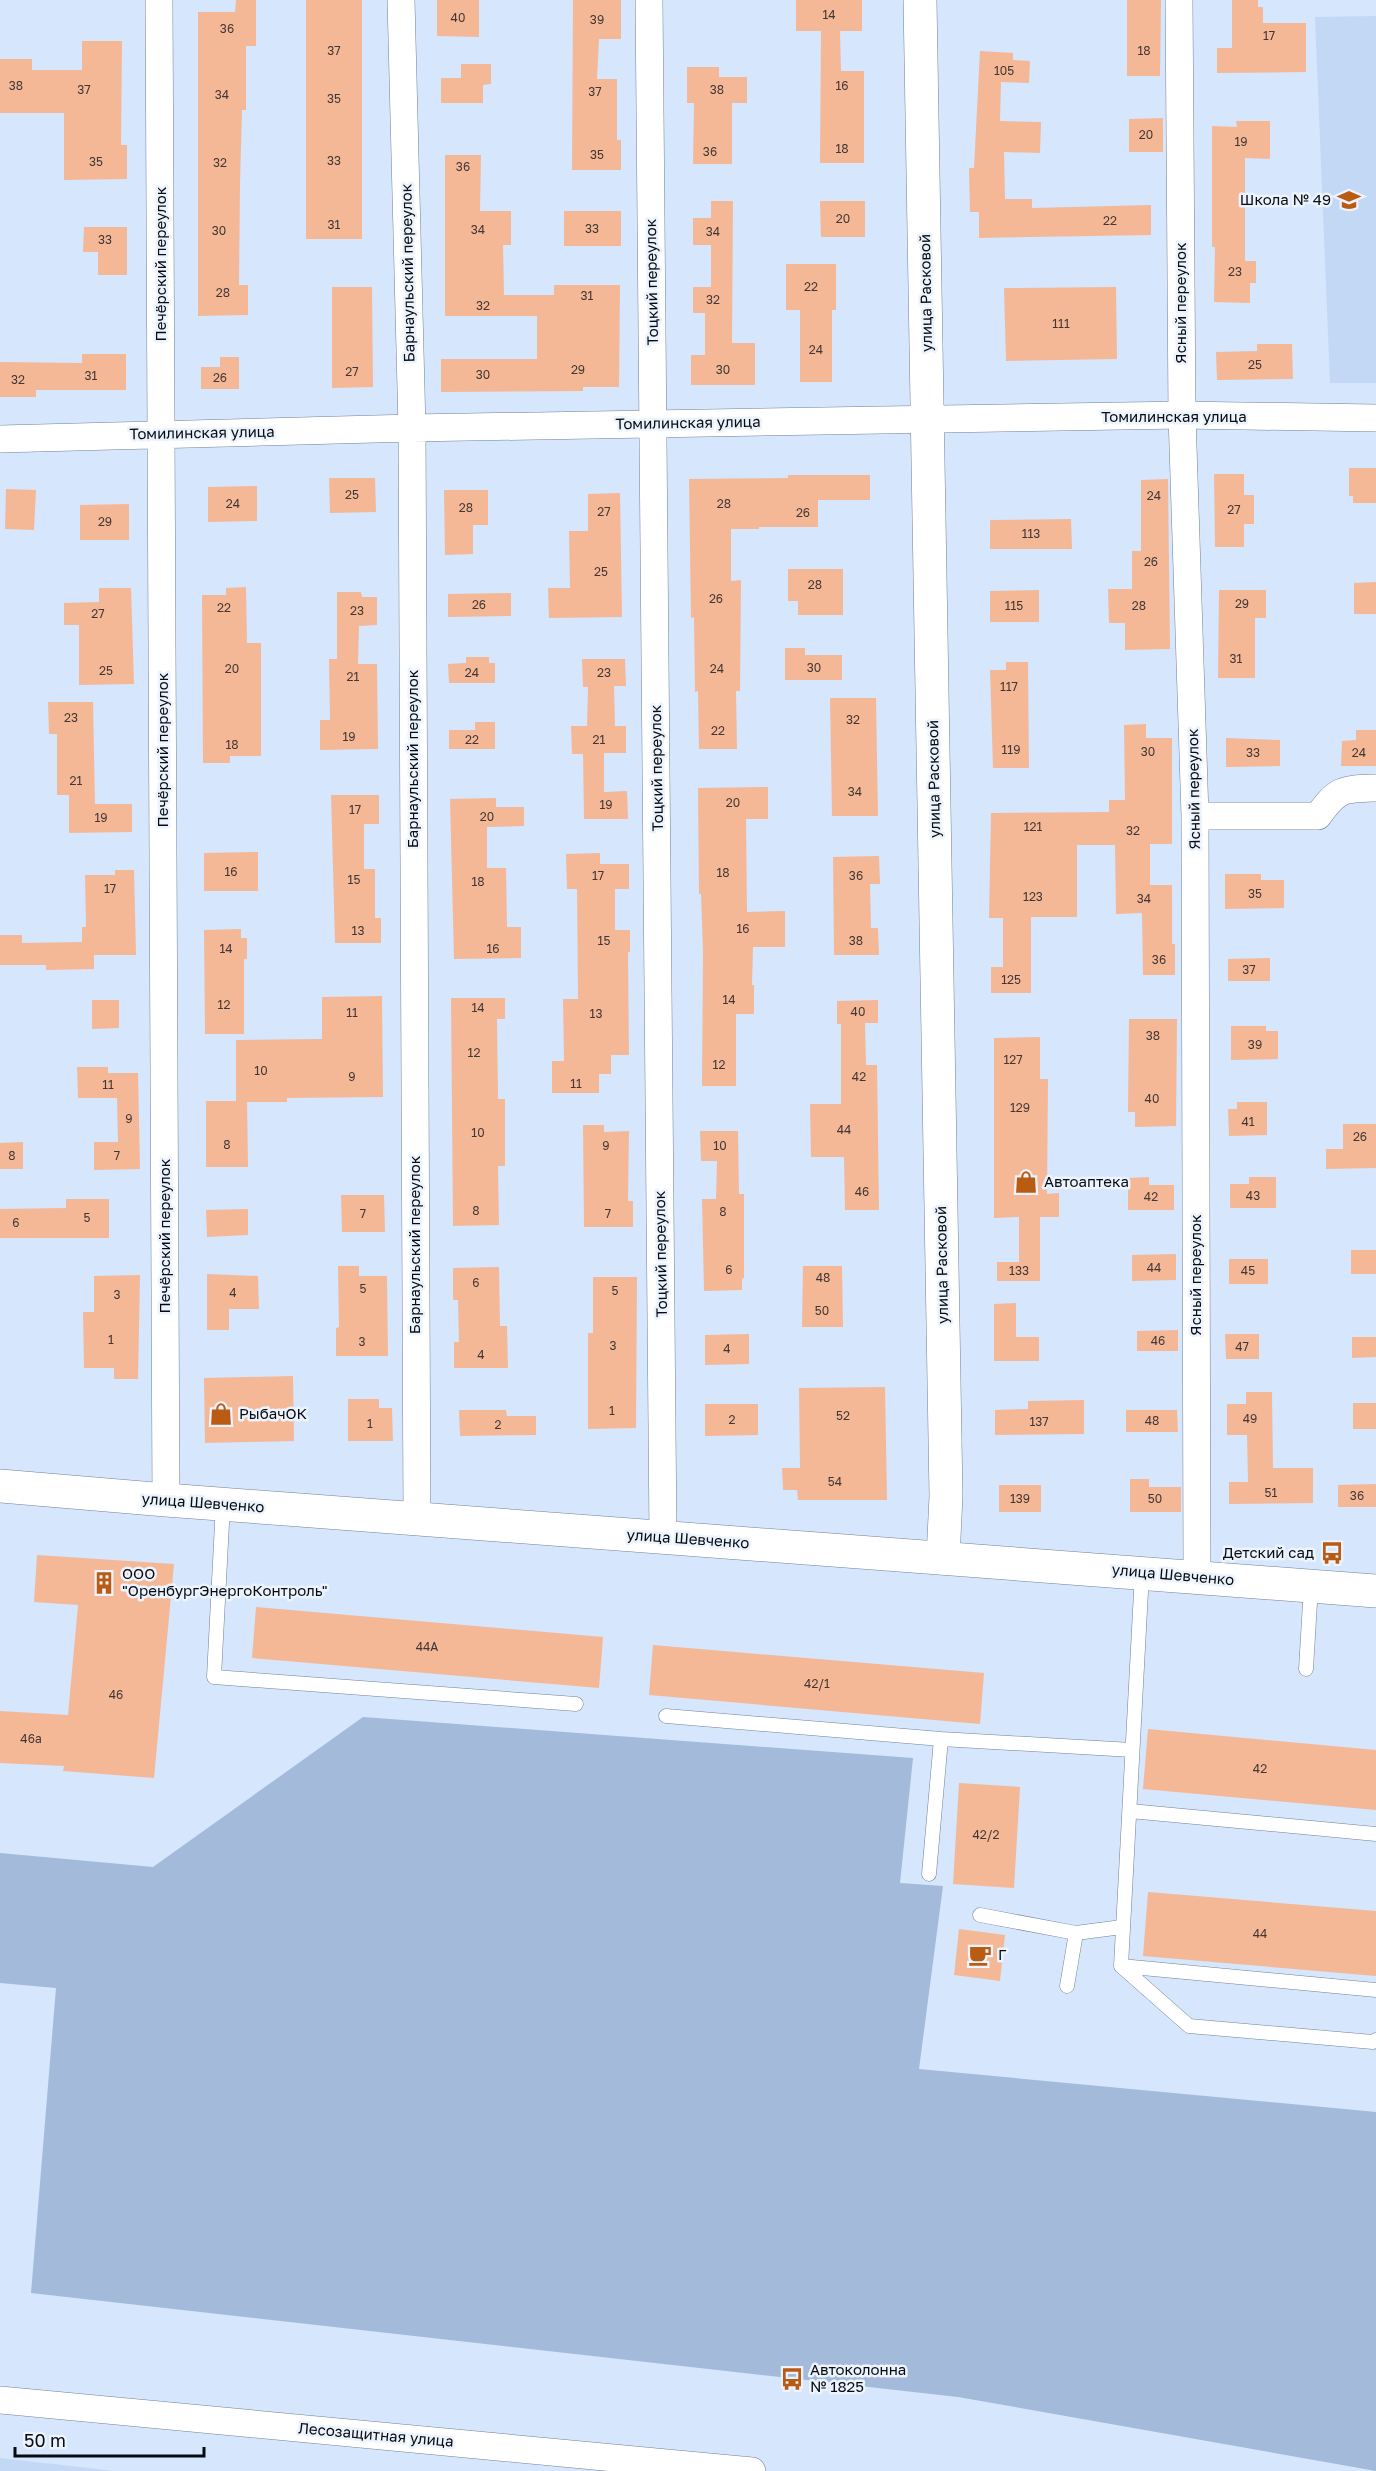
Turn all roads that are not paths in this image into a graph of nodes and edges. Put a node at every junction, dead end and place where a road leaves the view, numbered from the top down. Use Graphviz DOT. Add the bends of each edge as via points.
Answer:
graph roads {
  1 [pos="159,0"];
  2 [pos="401,0"];
  3 [pos="649,0"];
  4 [pos="920,0"];
  5 [pos="1179,0"];
  6 [pos="1182,415"];
  7 [pos="1376,418"];
  8 [pos="928,420"];
  9 [pos="654,424"];
  10 [pos="412,428"];
  11 [pos="162,434"];
  12 [pos="0,439"];
  13 [pos="1376,788"];
  14 [pos="1195,816"];
  15 [pos="0,1486"];
  16 [pos="166,1500"];
  17 [pos="224,1504"];
  18 [pos="417,1518"];
  19 [pos="663,1537"];
  20 [pos="943,1558"];
  21 [pos="1142,1573"];
  22 [pos="1197,1577"];
  23 [pos="1311,1586"];
  24 [pos="1376,1592"];
  25 [pos="1306,1669"];
  26 [pos="576,1704"];
  27 [pos="666,1716"];
  28 [pos="941,1739"];
  29 [pos="1132,1750"];
  30 [pos="1130,1811"];
  31 [pos="1376,1834"];
  32 [pos="929,1874"];
  33 [pos="980,1915"];
  34 [pos="1122,1927"];
  35 [pos="1076,1933"];
  36 [pos="1121,1966"];
  37 [pos="1066,1986"];
  38 [pos="1376,1990"];
  39 [pos="1376,2040"];
  40 [pos="0,2400"];
  41 [pos="752,2471"];
  1 -- 11 [label="street, Печёрский переулок"];
  2 -- 10 [label="street, Барнаульский переулок"];
  3 -- 9 [label="street, Тоцкий переулок"];
  4 -- 8 [label="street, улица Расковой"];
  5 -- 6 [label="street, Ясный переулок"];
  6 -- 7 [label="street, Томилинская улица"];
  6 -- 8 [label="street, Томилинская улица"];
  6 -- 14 [label="street, Ясный переулок"];
  8 -- 9 [label="street, Томилинская улица"];
  8 -- 20 [label="street, улица Расковой" via="946,1484"];
  9 -- 10 [label="street, Томилинская улица"];
  9 -- 19 [label="street, Тоцкий переулок"];
  10 -- 11 [label="street, Томилинская улица"];
  10 -- 18 [label="street, Барнаульский переулок"];
  11 -- 12 [label="street, Томилинская улица"];
  11 -- 16 [label="street, Печёрский переулок"];
  13 -- 14 [label="street" via="1345,789 1329,800 1318,816"];
  14 -- 22 [label="street, Ясный переулок"];
  15 -- 16 [label="street, улица Шевченко"];
  16 -- 17 [label="street, улица Шевченко"];
  17 -- 18 [label="street, улица Шевченко"];
  17 -- 26 [label="lane" via="214,1677"];
  18 -- 19 [label="street, улица Шевченко"];
  19 -- 20 [label="street, улица Шевченко"];
  20 -- 21 [label="street, улица Шевченко"];
  21 -- 22 [label="street, улица Шевченко"];
  21 -- 29 [label="lane"];
  22 -- 23 [label="street, улица Шевченко"];
  23 -- 24 [label="street, улица Шевченко"];
  23 -- 25 [label="lane"];
  27 -- 28 [label="lane"];
  28 -- 29 [label="lane"];
  28 -- 32 [label="lane"];
  29 -- 30 [label="lane"];
  30 -- 31 [label="lane"];
  30 -- 34 [label="lane"];
  33 -- 35 [label="lane"];
  34 -- 35 [label="lane"];
  34 -- 36 [label="lane"];
  35 -- 37 [label="lane"];
  36 -- 38 [label="lane"];
  36 -- 39 [label="lane" via="1189,2026"];
  40 -- 41 [label="street, Лесозащитная улица"];
}
